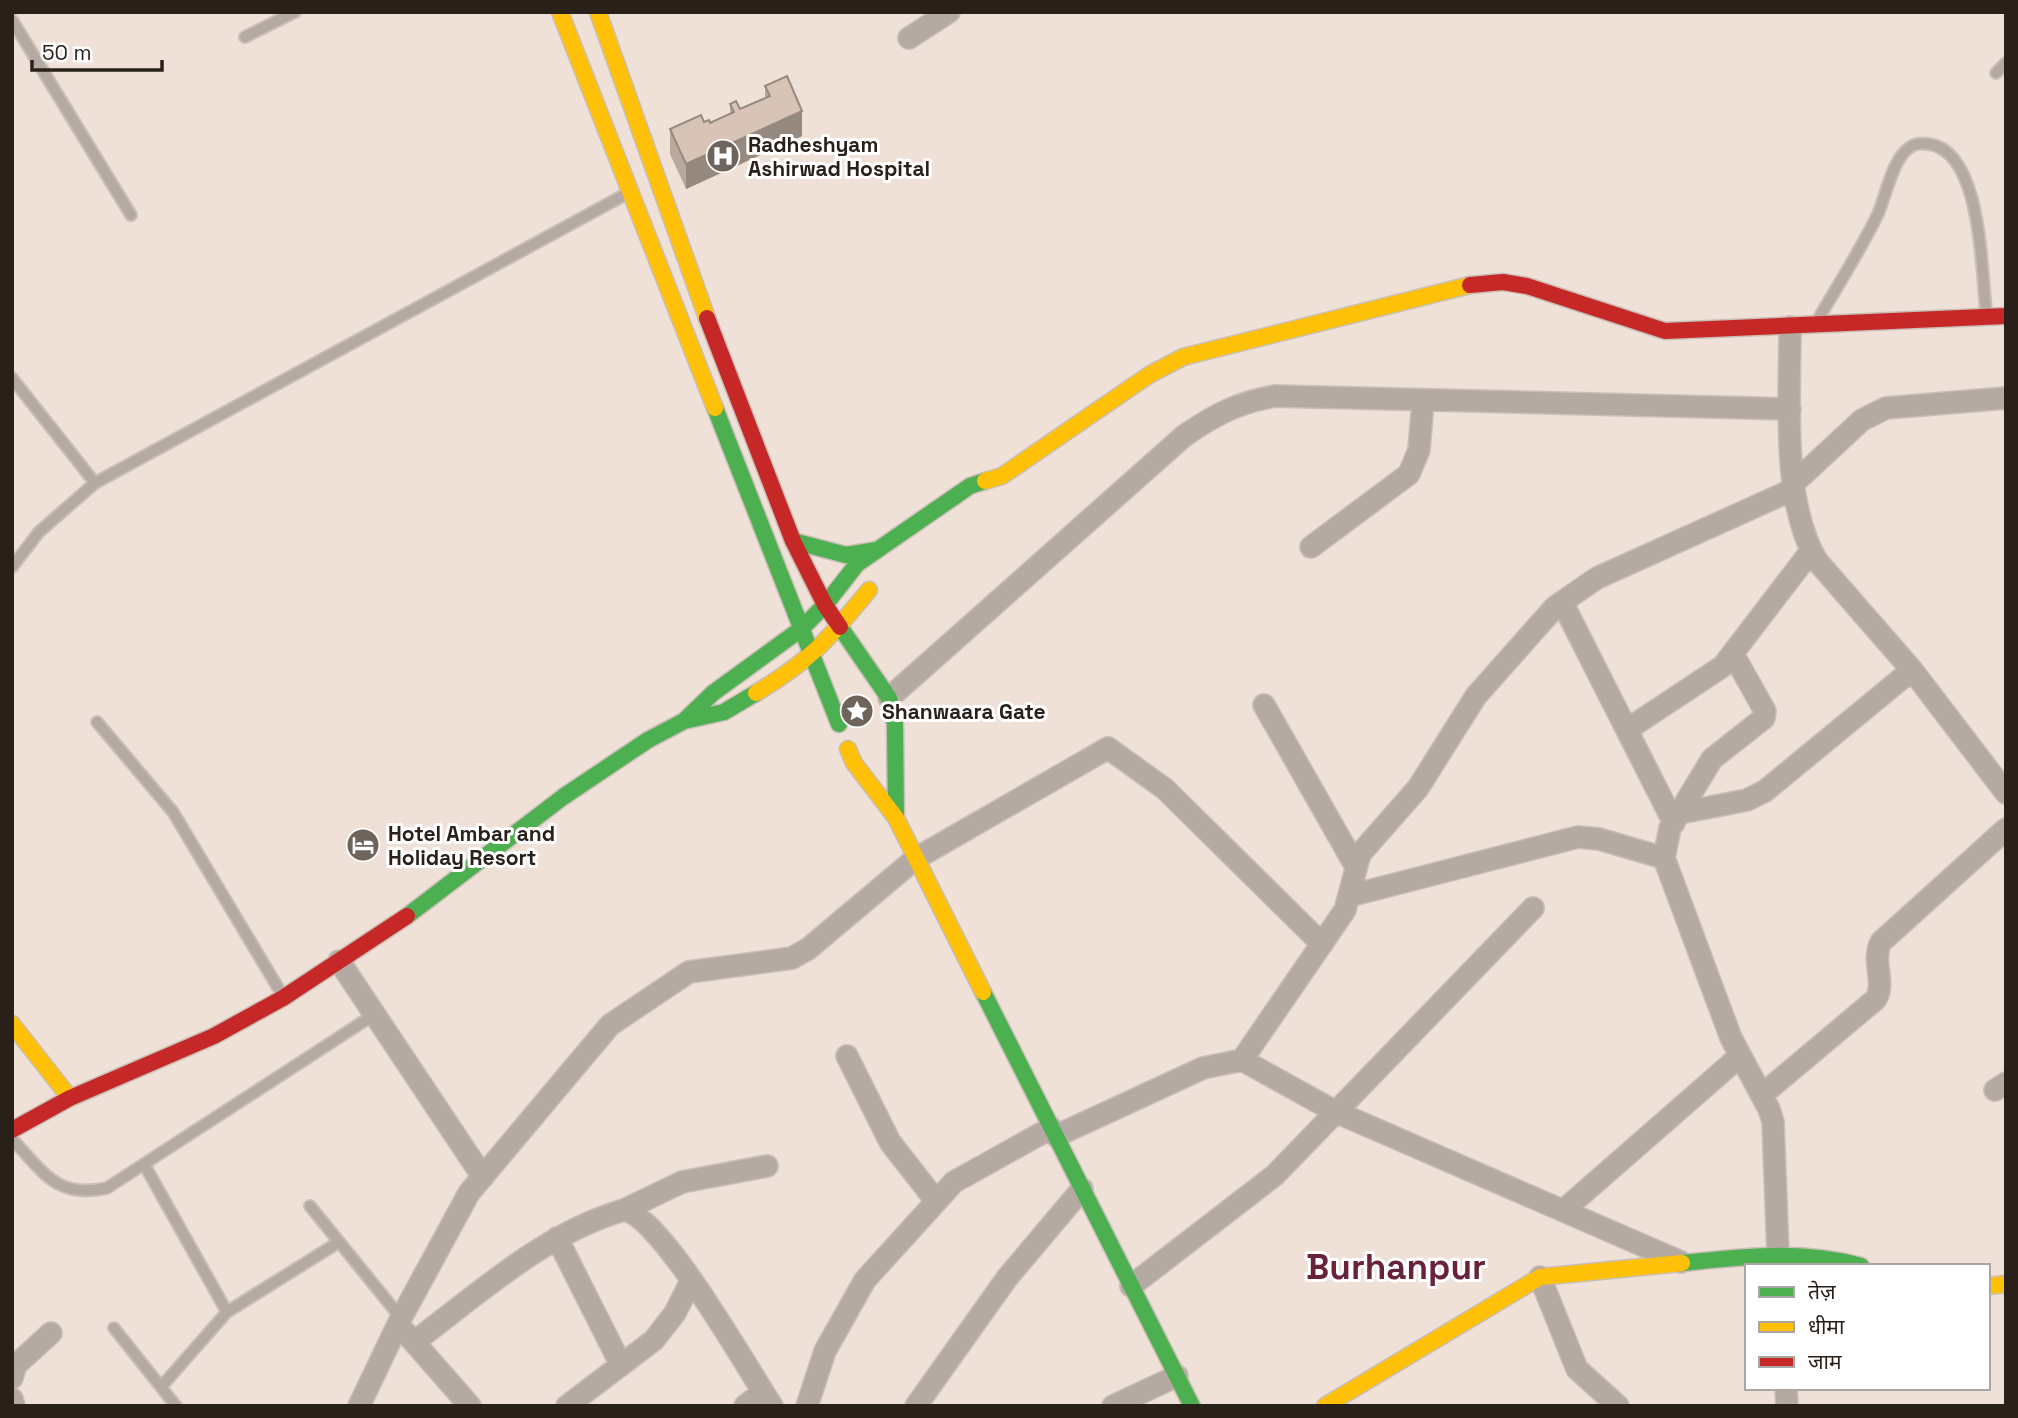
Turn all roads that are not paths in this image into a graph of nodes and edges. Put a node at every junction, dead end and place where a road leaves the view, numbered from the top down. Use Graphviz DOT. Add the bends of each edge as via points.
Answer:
graph roads {
  1 [pos="295,12"];
  2 [pos="560,12"];
  3 [pos="598,12"];
  4 [pos="946,13"];
  5 [pos="12,20"];
  6 [pos="245,37"];
  7 [pos="909,38"];
  8 [pos="2006,63"];
  9 [pos="1996,73"];
  10 [pos="644,187"];
  11 [pos="131,215"];
  12 [pos="2006,316"];
  13 [pos="1987,317"];
  14 [pos="1815,324"];
  15 [pos="1790,327"];
  16 [pos="12,378"];
  17 [pos="2006,398"];
  18 [pos="1423,400"];
  19 [pos="1790,409"];
  20 [pos="1002,476"];
  21 [pos="95,483"];
  22 [pos="1794,486"];
  23 [pos="987,496"];
  24 [pos="793,541"];
  25 [pos="1311,547"];
  26 [pos="877,550"];
  27 [pos="1811,551"];
  28 [pos="12,567"];
  29 [pos="880,578"];
  30 [pos="1562,602"];
  31 [pos="825,605"];
  32 [pos="841,627"];
  33 [pos="801,629"];
  34 [pos="1733,654"];
  35 [pos="812,656"];
  36 [pos="1912,670"];
  37 [pos="889,698"];
  38 [pos="1264,705"];
  39 [pos="684,721"];
  40 [pos="97,722"];
  41 [pos="838,724"];
  42 [pos="1628,729"];
  43 [pos="849,749"];
  44 [pos="2006,793"];
  45 [pos="896,818"];
  46 [pos="1677,818"];
  47 [pos="2006,829"];
  48 [pos="1664,858"];
  49 [pos="915,859"];
  50 [pos="1355,865"];
  51 [pos="1349,896"];
  52 [pos="1532,908"];
  53 [pos="1322,944"];
  54 [pos="339,961"];
  55 [pos="283,998"];
  56 [pos="375,1014"];
  57 [pos="12,1024"];
  58 [pos="847,1056"];
  59 [pos="1740,1056"];
  60 [pos="1242,1059"];
  61 [pos="1763,1094"];
  62 [pos="70,1098"];
  63 [pos="1336,1112"];
  64 [pos="12,1130"];
  65 [pos="1053,1132"];
  66 [pos="12,1139"];
  67 [pos="145,1164"];
  68 [pos="767,1166"];
  69 [pos="483,1177"];
  70 [pos="1082,1189"];
  71 [pos="936,1201"];
  72 [pos="310,1206"];
  73 [pos="1564,1209"];
  74 [pos="624,1210"];
  75 [pos="557,1238"];
  76 [pos="339,1242"];
  77 [pos="1779,1254"];
  78 [pos="1748,1262"];
  79 [pos="1683,1263"];
  80 [pos="1854,1264"];
  81 [pos="1540,1277"];
  82 [pos="691,1281"];
  83 [pos="1131,1286"];
  84 [pos="227,1312"];
  85 [pos="399,1321"];
  86 [pos="114,1328"];
  87 [pos="51,1332"];
  88 [pos="414,1342"];
  89 [pos="621,1365"];
  90 [pos="1177,1376"];
  91 [pos="12,1378"];
  92 [pos="161,1387"];
  93 [pos="12,1399"];
  94 [pos="767,1399"];
  95 [pos="14,1406"];
  96 [pos="176,1406"];
  97 [pos="359,1406"];
  98 [pos="470,1406"];
  99 [pos="567,1406"];
  100 [pos="745,1406"];
  101 [pos="807,1406"];
  102 [pos="916,1406"];
  103 [pos="1113,1406"];
  104 [pos="1192,1406"];
  105 [pos="1325,1406"];
  106 [pos="1619,1406"];
  1 -- 6 [label="lane"];
  2 -- 10 [label="main road"];
  3 -- 10 [label="main road"];
  4 -- 7 [label="street"];
  5 -- 11 [label="lane"];
  8 -- 9 [label="lane"];
  10 -- 21 [label="lane"];
  10 -- 24 [label="main road" via="718,349"];
  10 -- 33 [label="main road"];
  12 -- 13 [label="main road"];
  13 -- 14 [label="main road"];
  13 -- 14 [label="lane" via="1966,177 1952,155 1921,142 1901,156 1868,234"];
  14 -- 15 [label="main road"];
  15 -- 19 [label="street"];
  15 -- 20 [label="main road" via="1665,331 1639,326 1544,289 1505,280 1479,283 1183,357 1149,375"];
  16 -- 21 [label="lane"];
  17 -- 22 [label="street" via="1886,408 1862,420"];
  18 -- 19 [label="street"];
  18 -- 25 [label="street" via="1419,450 1409,474"];
  18 -- 37 [label="street" via="1275,396 1242,402 1211,417"];
  19 -- 22 [label="street"];
  20 -- 23 [label="main road"];
  20 -- 26 [label="main road" via="970,486"];
  21 -- 28 [label="lane" via="39,532"];
  22 -- 27 [label="street" via="1800,527"];
  22 -- 30 [label="street" via="1597,578"];
  24 -- 26 [label="main road" via="846,555"];
  24 -- 31 [label="main road"];
  26 -- 31 [label="main road" via="857,564"];
  27 -- 34 [label="street"];
  27 -- 36 [label="street"];
  29 -- 32 [label="main road"];
  30 -- 42 [label="street"];
  30 -- 50 [label="street" via="1476,696 1418,788"];
  31 -- 32 [label="main road"];
  31 -- 33 [label="main road"];
  32 -- 35 [label="main road"];
  32 -- 37 [label="main road"];
  33 -- 35 [label="main road"];
  33 -- 39 [label="main road" via="712,694"];
  34 -- 42 [label="street" via="1710,677"];
  34 -- 46 [label="street" via="1765,711 1764,718 1718,753"];
  35 -- 39 [label="main road" via="724,712"];
  35 -- 41 [label="main road"];
  36 -- 44 [label="street"];
  36 -- 46 [label="street" via="1765,791"];
  37 -- 45 [label="main road" via="895,724"];
  38 -- 50 [label="street"];
  39 -- 54 [label="main road" via="563,797 413,912"];
  40 -- 55 [label="lane" via="173,812"];
  42 -- 46 [label="street"];
  43 -- 45 [label="main road" via="854,763"];
  45 -- 49 [label="main road"];
  46 -- 48 [label="street" via="1665,843"];
  47 -- 61 [label="street" via="1881,942 1876,999"];
  48 -- 51 [label="street" via="1578,837"];
  48 -- 59 [label="street"];
  49 -- 53 [label="street" via="1108,748 1165,789"];
  49 -- 65 [label="main road"];
  49 -- 69 [label="street" via="792,958 689,972 610,1025"];
  50 -- 51 [label="street"];
  51 -- 53 [label="street"];
  52 -- 63 [label="street"];
  53 -- 60 [label="street"];
  54 -- 55 [label="main road"];
  54 -- 56 [label="street"];
  55 -- 62 [label="main road" via="214,1036"];
  56 -- 67 [label="lane"];
  56 -- 69 [label="street"];
  57 -- 62 [label="main road"];
  58 -- 71 [label="street" via="890,1142"];
  59 -- 61 [label="street"];
  59 -- 73 [label="street"];
  60 -- 63 [label="street"];
  60 -- 65 [label="street" via="1203,1068"];
  61 -- 77 [label="street" via="1773,1122"];
  62 -- 64 [label="main road"];
  63 -- 73 [label="street"];
  63 -- 83 [label="street" via="1265,1184"];
  65 -- 70 [label="main road"];
  65 -- 71 [label="street" via="960,1178"];
  66 -- 67 [label="lane" via="39,1168 71,1191 107,1188"];
  67 -- 84 [label="lane"];
  68 -- 74 [label="street" via="682,1182"];
  69 -- 85 [label="street" via="469,1193"];
  70 -- 83 [label="main road"];
  70 -- 102 [label="street" via="1007,1278"];
  71 -- 101 [label="street" via="860,1286 825,1351"];
  72 -- 76 [label="lane"];
  73 -- 79 [label="street"];
  74 -- 75 [label="street" via="581,1224"];
  74 -- 82 [label="street" via="644,1219"];
  75 -- 88 [label="street"];
  75 -- 89 [label="street"];
  76 -- 84 [label="lane"];
  76 -- 85 [label="lane"];
  77 -- 78 [label="main road"];
  77 -- 80 [label="main road"];
  78 -- 79 [label="main road"];
  79 -- 81 [label="main road"];
  81 -- 105 [label="main road"];
  81 -- 106 [label="street" via="1577,1369"];
  82 -- 89 [label="street" via="666,1327"];
  82 -- 94 [label="street"];
  83 -- 90 [label="main road"];
  84 -- 92 [label="lane"];
  85 -- 88 [label="street"];
  85 -- 97 [label="street"];
  86 -- 92 [label="lane"];
  87 -- 91 [label="street" via="16,1365"];
  88 -- 98 [label="street"];
  89 -- 99 [label="street"];
  90 -- 103 [label="street"];
  90 -- 104 [label="main road"];
  92 -- 96 [label="lane"];
  93 -- 95 [label="street"];
  94 -- 100 [label="street"];
}
